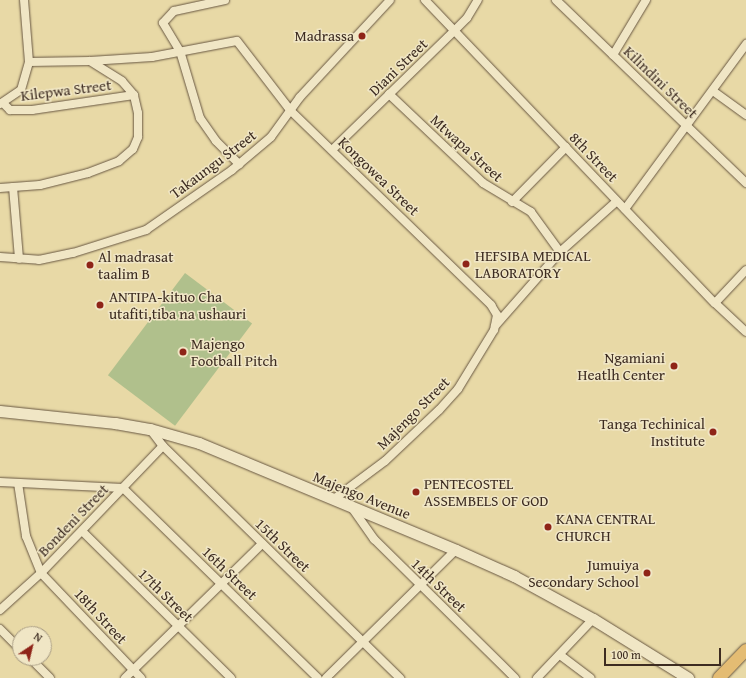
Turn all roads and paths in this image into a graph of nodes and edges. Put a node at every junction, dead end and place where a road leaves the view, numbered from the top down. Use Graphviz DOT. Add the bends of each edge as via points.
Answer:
graph roads {
  1 [pos="24,0"];
  2 [pos="225,0"];
  3 [pos="390,0"];
  4 [pos="425,0"];
  5 [pos="478,0"];
  6 [pos="556,0"];
  7 [pos="646,0"];
  8 [pos="454,31"];
  9 [pos="746,44"];
  10 [pos="180,51"];
  11 [pos="612,54"];
  12 [pos="29,62"];
  13 [pos="90,62"];
  14 [pos="713,92"];
  15 [pos="389,94"];
  16 [pos="134,95"];
  17 [pos="2,103"];
  18 [pos="291,111"];
  19 [pos="746,115"];
  20 [pos="686,126"];
  21 [pos="566,147"];
  22 [pos="332,150"];
  23 [pos="239,164"];
  24 [pos="746,184"];
  25 [pos="13,187"];
  26 [pos="0,188"];
  27 [pos="617,201"];
  28 [pos="512,202"];
  29 [pos="625,210"];
  30 [pos="560,252"];
  31 [pos="0,257"];
  32 [pos="19,259"];
  33 [pos="746,270"];
  34 [pos="715,303"];
  35 [pos="495,328"];
  36 [pos="746,332"];
  37 [pos="0,411"];
  38 [pos="150,429"];
  39 [pos="163,446"];
  40 [pos="0,482"];
  41 [pos="18,483"];
  42 [pos="123,488"];
  43 [pos="334,499"];
  44 [pos="350,505"];
  45 [pos="82,531"];
  46 [pos="262,544"];
  47 [pos="456,550"];
  48 [pos="41,573"];
  49 [pos="220,583"];
  50 [pos="418,585"];
  51 [pos="0,610"];
  52 [pos="593,619"];
  53 [pos="177,625"];
  54 [pos="0,629"];
  55 [pos="12,641"];
  56 [pos="362,642"];
  57 [pos="746,650"];
  58 [pos="560,655"];
  59 [pos="38,666"];
  60 [pos="132,670"];
  61 [pos="50,678"];
  62 [pos="125,678"];
  63 [pos="140,678"];
  64 [pos="231,678"];
  65 [pos="318,678"];
  66 [pos="326,678"];
  67 [pos="400,678"];
  68 [pos="515,678"];
  69 [pos="537,678"];
  70 [pos="590,678"];
  71 [pos="688,678"];
  72 [pos="719,678"];
  1 -- 12 [label="street"];
  2 -- 10 [label="street" via="174,11 167,16 163,22"];
  3 -- 18 [label="street, Takaungu Street" via="300,97"];
  4 -- 8 [label="street, 8th Street"];
  5 -- 8 [label="street, Diani Street" via="467,18"];
  6 -- 11 [label="street, Kilindini Street"];
  7 -- 11 [label="street"];
  8 -- 15 [label="street, Diani Street"];
  8 -- 21 [label="street, 8th Street"];
  9 -- 14 [label="street"];
  10 -- 13 [label="street" via="152,57"];
  10 -- 18 [label="street, Kongowea Street" via="237,41"];
  10 -- 23 [label="street" via="200,118 216,141"];
  11 -- 20 [label="street, Kilindini Street"];
  12 -- 13 [label="street"];
  12 -- 17 [label="street" via="21,90"];
  13 -- 16 [label="street" via="122,81"];
  14 -- 19 [label="street"];
  14 -- 20 [label="street"];
  15 -- 22 [label="street, Diani Street"];
  15 -- 28 [label="street, Mtwapa Street" via="483,183"];
  16 -- 17 [label="street, Kilepwa Street" via="32,110 10,110"];
  16 -- 25 [label="street" via="138,113 138,137 133,149 119,161 40,185"];
  18 -- 22 [label="street, Kongowea Street"];
  18 -- 23 [label="street, Takaungu Street" via="271,137"];
  20 -- 24 [label="street, Kilindini Street"];
  20 -- 29 [label="street"];
  21 -- 27 [label="street, 8th Street"];
  21 -- 28 [label="street"];
  22 -- 35 [label="street, Kongowea Street" via="491,305 497,315"];
  23 -- 32 [label="street, Takaungu Street" via="146,230 73,253 39,260"];
  25 -- 26 [label="street"];
  25 -- 32 [label="street"];
  27 -- 29 [label="street, 8th Street"];
  27 -- 30 [label="street, Majengo Street"];
  28 -- 30 [label="street, Mtwapa Street" via="531,212"];
  29 -- 34 [label="street, 8th Street"];
  30 -- 35 [label="street, Majengo Street"];
  31 -- 32 [label="street, Takaungu Street"];
  33 -- 34 [label="street"];
  34 -- 36 [label="street, 8th Street"];
  35 -- 43 [label="street, Majengo Street" via="458,389 439,410 385,461"];
  37 -- 38 [label="street, Majengo Avenue" via="101,421"];
  38 -- 39 [label="street, 15th Street"];
  38 -- 43 [label="street, Majengo Avenue" via="199,444"];
  39 -- 42 [label="street, Bondeni Street"];
  39 -- 46 [label="street, 15th Street"];
  40 -- 41 [label="street"];
  41 -- 42 [label="street"];
  41 -- 48 [label="street" via="26,536"];
  42 -- 45 [label="street, Bondeni Street"];
  42 -- 49 [label="street, 16th Street"];
  43 -- 44 [label="street, Majengo Avenue"];
  44 -- 47 [label="street, Majengo Avenue"];
  44 -- 50 [label="street, 14th Street" via="374,539"];
  45 -- 48 [label="street, Bondeni Street"];
  45 -- 53 [label="street, 17th Street"];
  46 -- 49 [label="street"];
  46 -- 56 [label="street, 15th Street"];
  47 -- 50 [label="street"];
  47 -- 52 [label="street, Majengo Avenue" via="514,576"];
  48 -- 51 [label="street, Bondeni Street"];
  48 -- 60 [label="street, 18th Street"];
  49 -- 53 [label="street"];
  49 -- 65 [label="street, 16th Street"];
  50 -- 56 [label="street"];
  50 -- 68 [label="street, 14th Street"];
  52 -- 58 [label="street"];
  52 -- 71 [label="street, Majengo Avenue"];
  53 -- 60 [label="street"];
  53 -- 64 [label="street, 17th Street"];
  54 -- 55 [label="street"];
  56 -- 66 [label="street"];
  56 -- 67 [label="street, 15th Street"];
  57 -- 72 [label="main road"];
  58 -- 69 [label="street"];
  58 -- 70 [label="street"];
  59 -- 61 [label="street"];
  60 -- 62 [label="street"];
  60 -- 63 [label="street, 18th Street"];
}
